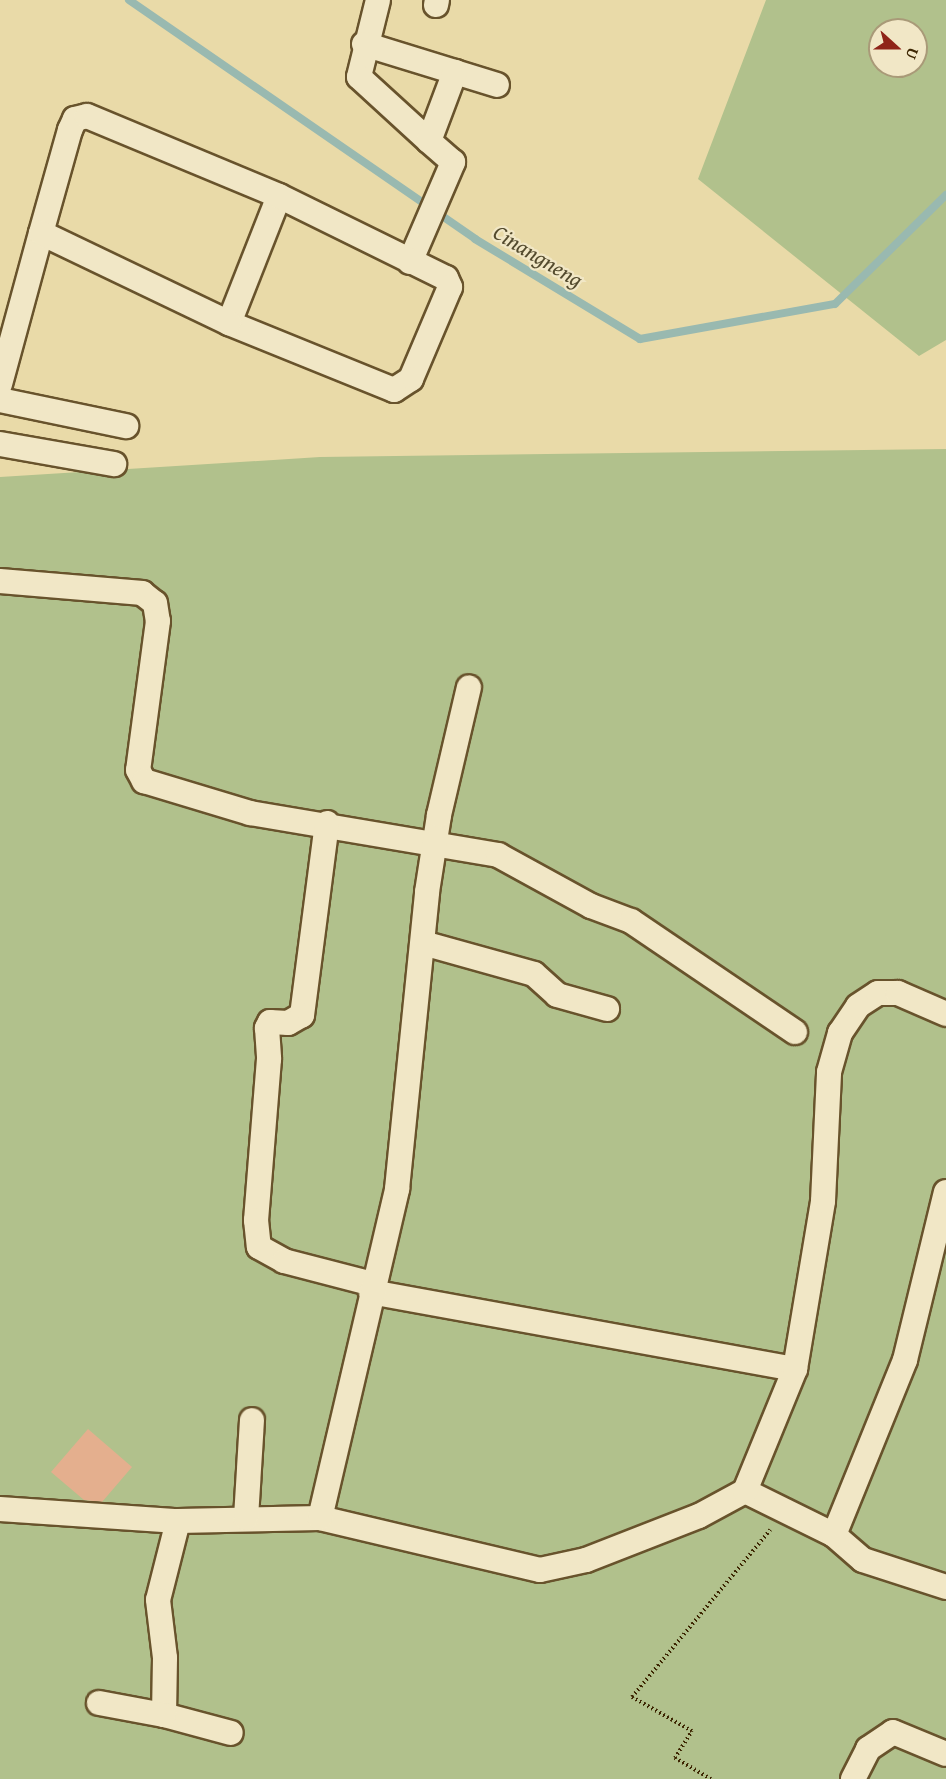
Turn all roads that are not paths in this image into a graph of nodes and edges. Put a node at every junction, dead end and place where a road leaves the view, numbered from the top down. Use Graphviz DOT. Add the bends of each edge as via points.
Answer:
graph roads {
  1 [pos="378,0"];
  2 [pos="364,44"];
  3 [pos="455,72"];
  4 [pos="497,85"];
  5 [pos="429,141"];
  6 [pos="279,196"];
  7 [pos="41,233"];
  8 [pos="410,262"];
  9 [pos="229,323"];
  10 [pos="0,384"];
  11 [pos="0,400"];
  12 [pos="126,426"];
  13 [pos="0,444"];
  14 [pos="114,464"];
  15 [pos="0,581"];
  16 [pos="470,687"];
  17 [pos="327,823"];
  18 [pos="435,841"];
  19 [pos="423,943"];
  20 [pos="607,1009"];
  21 [pos="946,1014"];
  22 [pos="795,1032"];
  23 [pos="946,1192"];
  24 [pos="372,1288"];
  25 [pos="795,1369"];
  26 [pos="252,1420"];
  27 [pos="744,1491"];
  28 [pos="0,1509"];
  29 [pos="246,1518"];
  30 [pos="320,1518"];
  31 [pos="178,1521"];
  32 [pos="834,1535"];
  33 [pos="946,1587"];
  34 [pos="99,1703"];
  35 [pos="164,1715"];
  36 [pos="231,1733"];
  37 [pos="946,1754"];
  38 [pos="853,1779"];
  1 -- 2 [label="street"];
  2 -- 3 [label="street"];
  2 -- 5 [label="street" via="359,77"];
  3 -- 4 [label="street"];
  3 -- 5 [label="street"];
  5 -- 8 [label="street" via="452,160"];
  6 -- 7 [label="street" via="87,116 75,119 70,130"];
  6 -- 8 [label="street"];
  6 -- 9 [label="street"];
  7 -- 9 [label="street"];
  7 -- 10 [label="street"];
  8 -- 9 [label="street" via="446,279 450,287 411,379 394,390"];
  11 -- 12 [label="street"];
  13 -- 14 [label="street"];
  15 -- 17 [label="street" via="142,593 155,603 158,621 138,770 144,780 250,813"];
  16 -- 18 [label="street"];
  17 -- 18 [label="street"];
  17 -- 24 [label="street" via="302,1015 288,1023 270,1022 267,1028 259,1247 284,1261"];
  18 -- 19 [label="street"];
  18 -- 22 [label="street" via="498,855 591,906 631,921"];
  19 -- 20 [label="street" via="534,974 557,996"];
  19 -- 24 [label="street" via="397,1189"];
  21 -- 25 [label="street" via="898,993 878,993 858,1006 840,1033 829,1072 823,1201"];
  23 -- 32 [label="street" via="905,1360"];
  24 -- 25 [label="street"];
  24 -- 30 [label="street"];
  25 -- 27 [label="street"];
  26 -- 29 [label="street"];
  27 -- 30 [label="street" via="634,1544 540,1570"];
  27 -- 32 [label="street"];
  28 -- 31 [label="street"];
  29 -- 30 [label="street"];
  29 -- 31 [label="street"];
  31 -- 35 [label="street" via="158,1600 165,1658"];
  32 -- 33 [label="street" via="863,1560"];
  34 -- 35 [label="street"];
  35 -- 36 [label="street"];
  37 -- 38 [label="street" via="893,1732 868,1749"];
}
